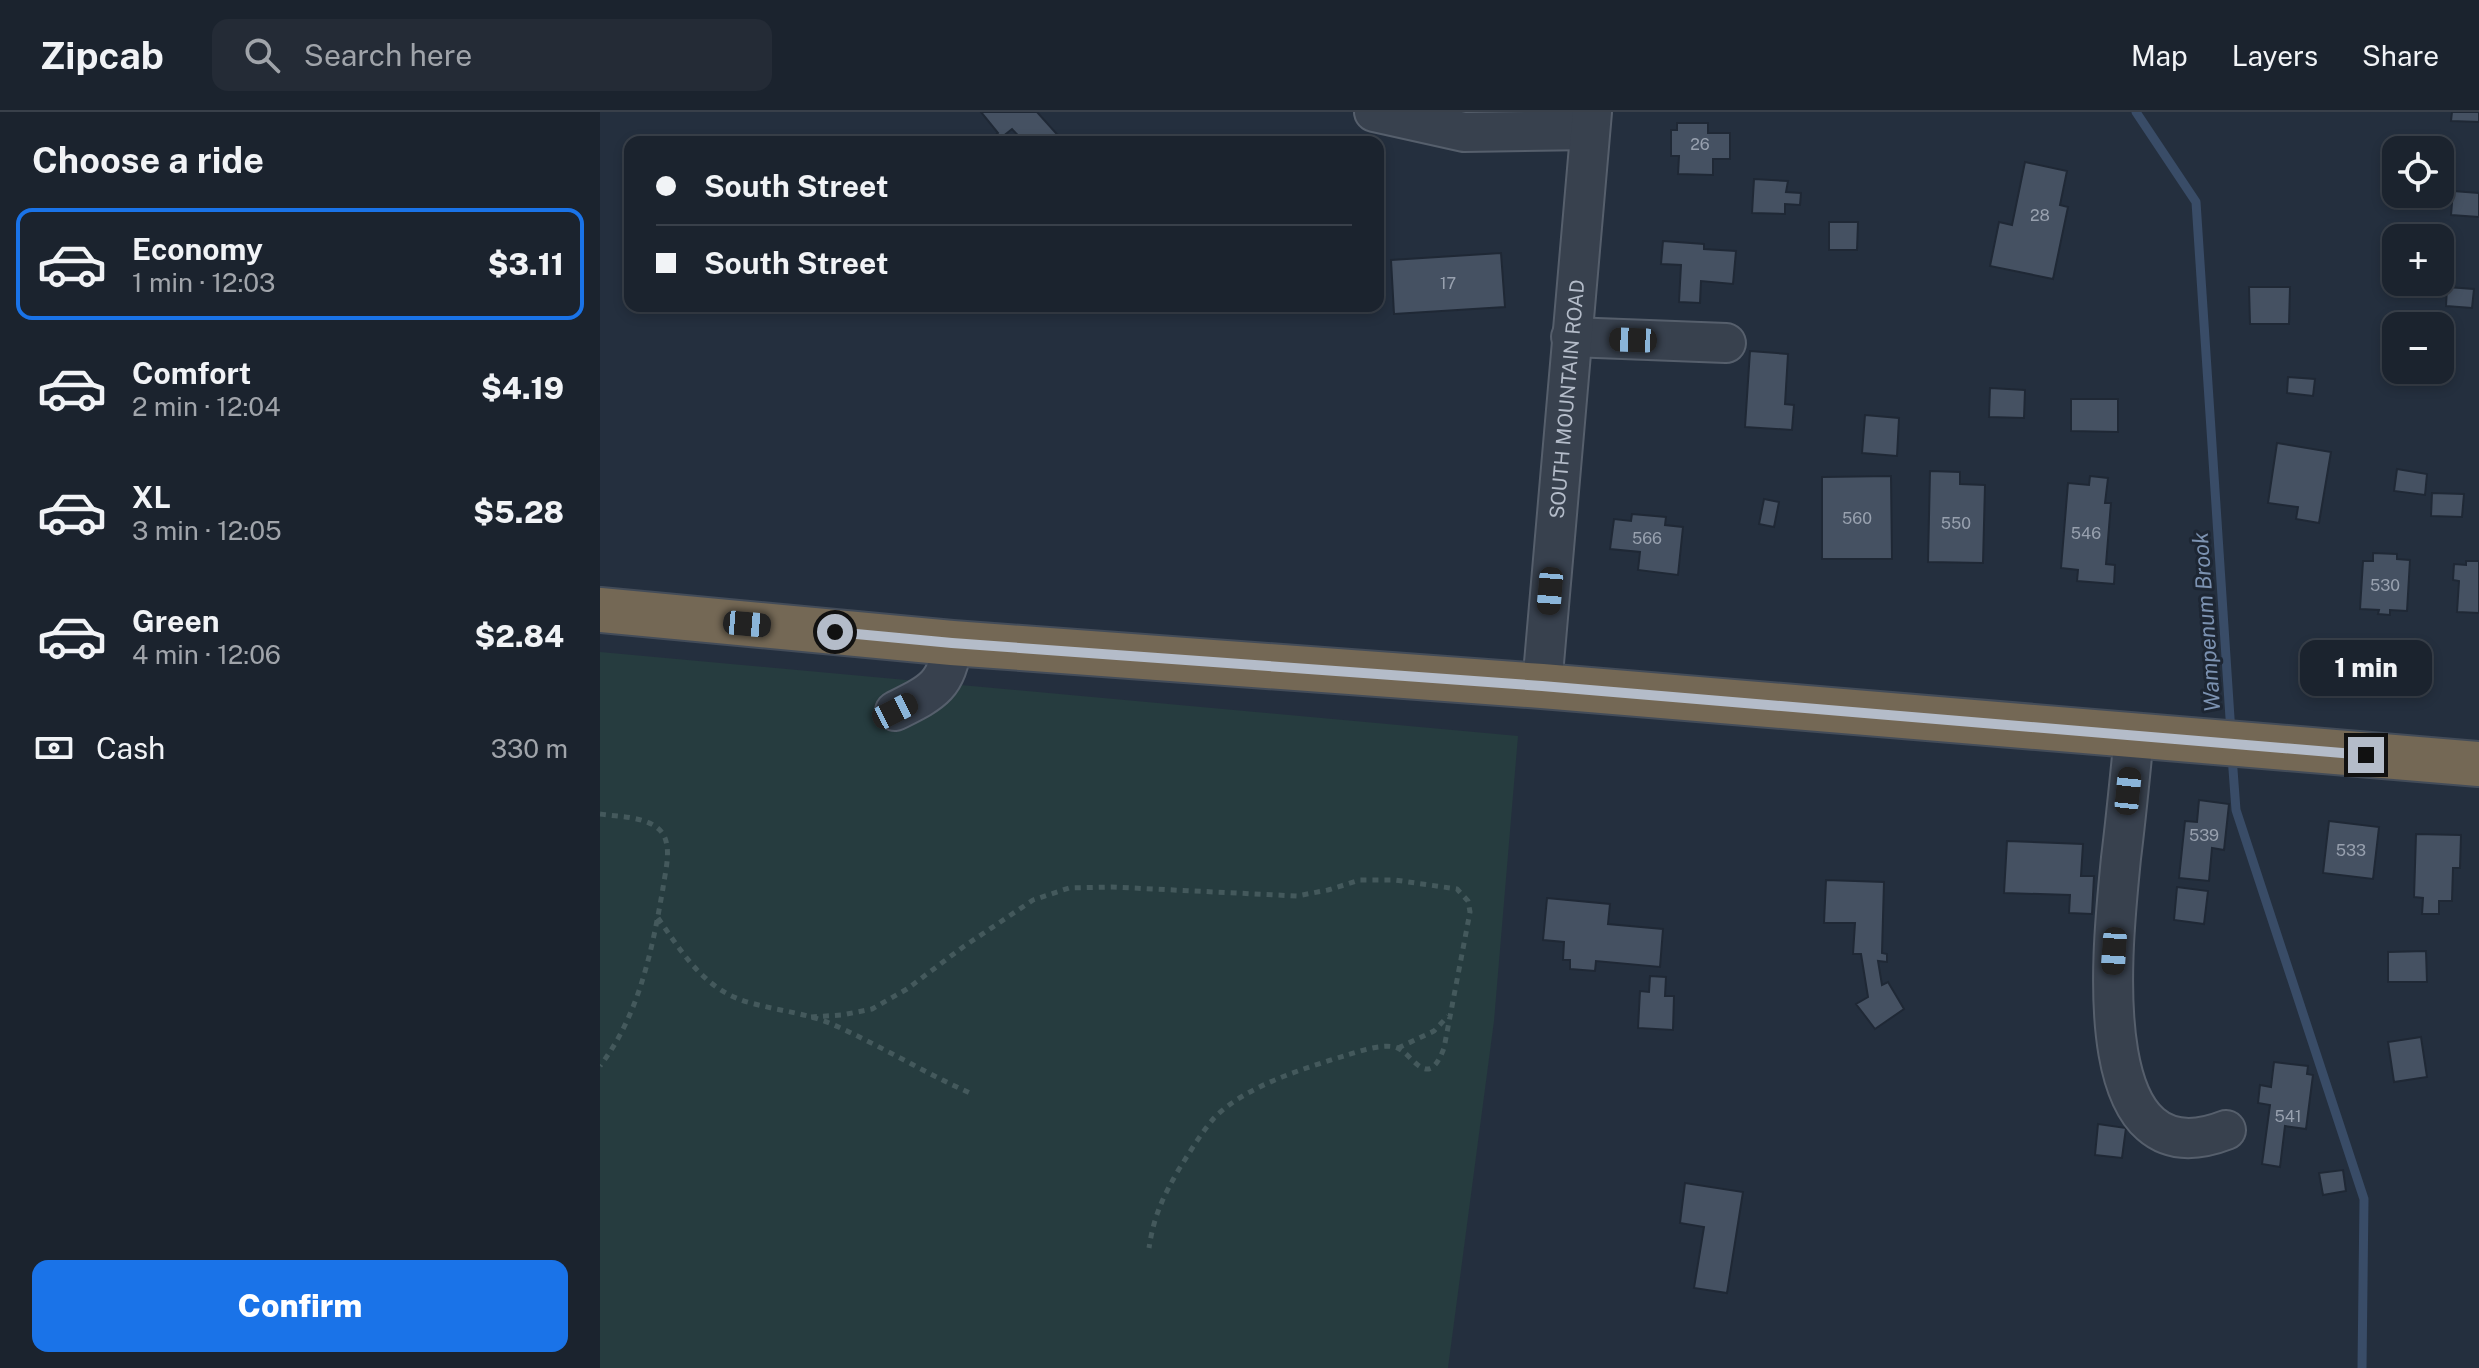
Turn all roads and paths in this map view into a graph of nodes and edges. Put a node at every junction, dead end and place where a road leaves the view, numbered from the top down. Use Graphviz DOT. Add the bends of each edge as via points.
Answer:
graph roads {
  1 [pos="1374,112"];
  2 [pos="1591,121"];
  3 [pos="1571,337"];
  4 [pos="1726,343"];
  5 [pos="600,610"];
  6 [pos="952,643"];
  7 [pos="1542,686"];
  8 [pos="895,711"];
  9 [pos="2134,736"];
  10 [pos="2479,764"];
  11 [pos="600,814"];
  12 [pos="658,918"];
  13 [pos="1449,1015"];
  14 [pos="811,1017"];
  15 [pos="1398,1048"];
  16 [pos="600,1066"];
  17 [pos="972,1094"];
  18 [pos="2226,1130"];
  19 [pos="1149,1248"];
  1 -- 2 [label="street" via="1464,132"];
  2 -- 3 [label="street, SOUTH MOUNTAIN ROAD"];
  3 -- 4 [label="street"];
  3 -- 7 [label="street, SOUTH MOUNTAIN ROAD"];
  5 -- 6 [label="highway"];
  6 -- 7 [label="highway"];
  6 -- 8 [label="street" via="944,678 926,696"];
  7 -- 9 [label="highway"];
  9 -- 10 [label="highway"];
  9 -- 18 [label="street" via="2112,977 2117,1056 2132,1101 2152,1127 2179,1139"];
  11 -- 12 [label="path" via="643,821 662,833 667,857"];
  12 -- 14 [label="path" via="683,956 714,986 749,1003"];
  12 -- 16 [label="path" via="636,999"];
  13 -- 14 [label="path" via="1468,901 1447,886 1371,879 1297,896 1084,886 1056,891 1033,900 872,1009"];
  13 -- 15 [label="path" via="1434,1031"];
  13 -- 15 [label="path" via="1444,1048 1435,1065 1420,1067"];
  14 -- 17 [label="path"];
  15 -- 19 [label="path" via="1365,1050 1322,1063 1261,1087 1217,1116 1161,1200"];
}
